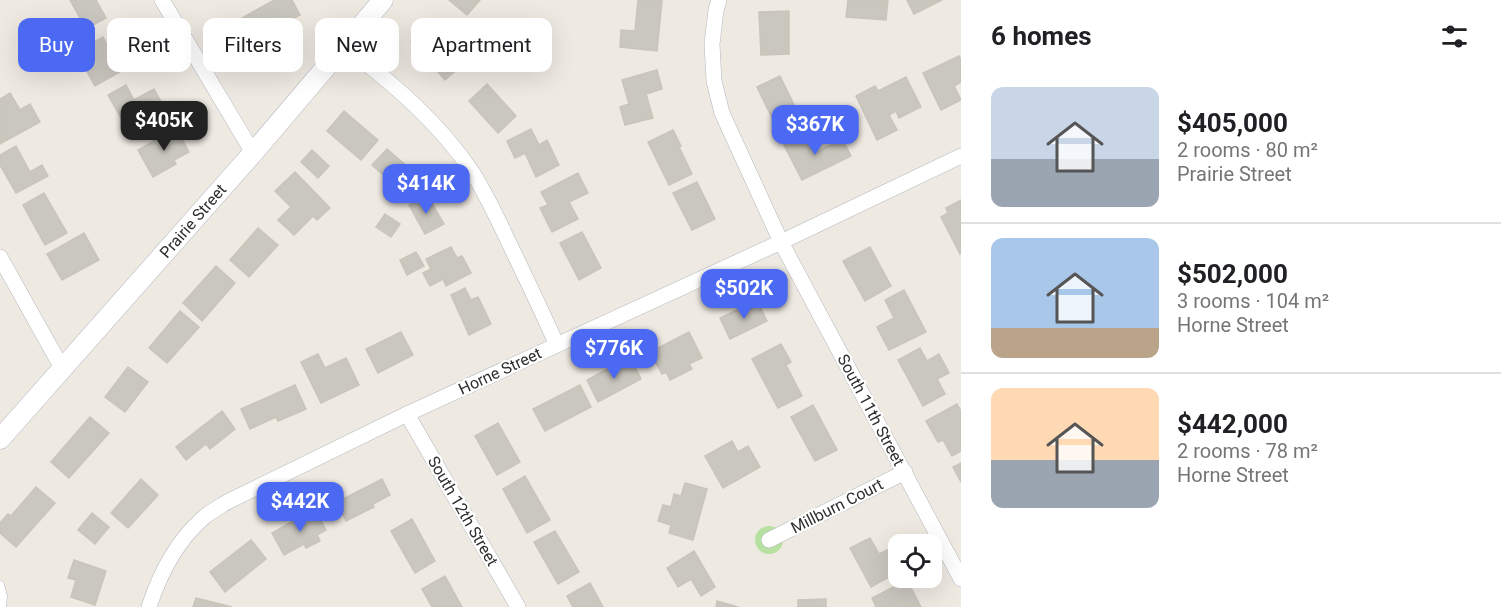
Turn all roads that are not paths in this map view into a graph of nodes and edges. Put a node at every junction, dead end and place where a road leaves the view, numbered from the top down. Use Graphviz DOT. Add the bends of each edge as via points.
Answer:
graph roads {
  1 [pos="162,0"];
  2 [pos="383,0"];
  3 [pos="719,0"];
  4 [pos="368,18"];
  5 [pos="322,72"];
  6 [pos="376,72"];
  7 [pos="252,153"];
  8 [pos="961,156"];
  9 [pos="781,242"];
  10 [pos="0,257"];
  11 [pos="557,345"];
  12 [pos="62,368"];
  13 [pos="407,414"];
  14 [pos="0,439"];
  15 [pos="905,472"];
  16 [pos="769,540"];
  17 [pos="961,579"];
  18 [pos="0,585"];
  19 [pos="2,607"];
  20 [pos="149,607"];
  21 [pos="518,607"];
  1 -- 7 [label="street"];
  2 -- 4 [label="street, Prairie Street"];
  3 -- 9 [label="street, South 11th Street" via="712,45 714,81 722,113"];
  5 -- 7 [label="street, Prairie Street"];
  6 -- 11 [label="street" via="422,113 472,172"];
  7 -- 12 [label="street, Prairie Street"];
  8 -- 9 [label="street, Horne Street"];
  9 -- 11 [label="street, Horne Street"];
  9 -- 15 [label="street, South 11th Street"];
  10 -- 12 [label="street"];
  11 -- 13 [label="street, Horne Street"];
  12 -- 14 [label="street, Prairie Street"];
  13 -- 20 [label="street, Horne Street" via="226,502 204,517 168,560"];
  13 -- 21 [label="street, South 12th Street"];
  15 -- 16 [label="street, Millburn Court"];
  15 -- 17 [label="street, South 11th Street"];
  18 -- 19 [label="lane"];
}
